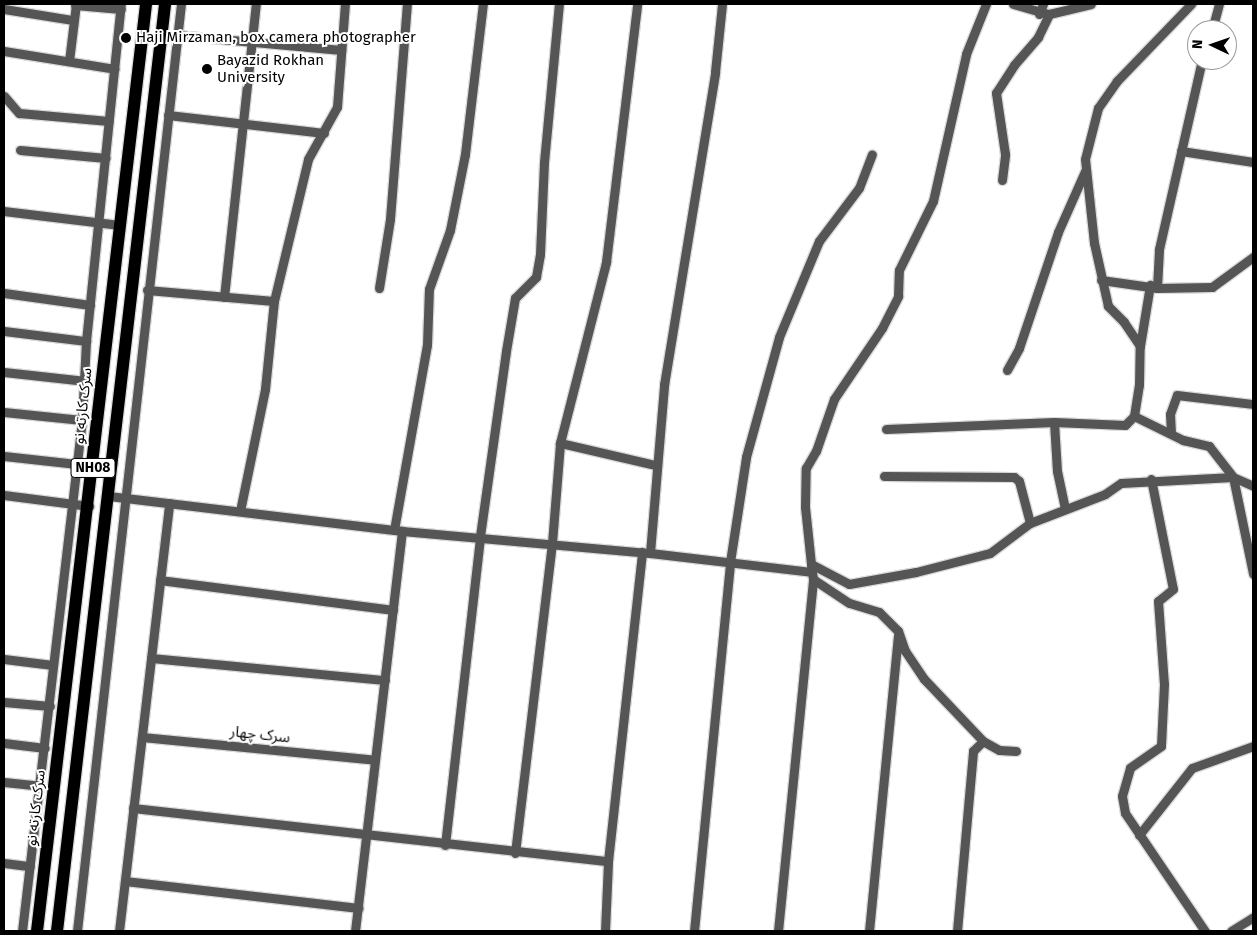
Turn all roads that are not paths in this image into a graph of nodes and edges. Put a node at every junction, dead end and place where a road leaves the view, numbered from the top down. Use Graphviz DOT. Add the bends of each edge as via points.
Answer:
graph roads {
  1 [pos="76,4"];
  2 [pos="146,4"];
  3 [pos="166,4"];
  4 [pos="181,4"];
  5 [pos="256,4"];
  6 [pos="345,4"];
  7 [pos="407,4"];
  8 [pos="483,4"];
  9 [pos="559,4"];
  10 [pos="637,4"];
  11 [pos="722,4"];
  12 [pos="986,4"];
  13 [pos="1013,4"];
  14 [pos="1043,4"];
  15 [pos="1091,4"];
  16 [pos="1191,4"];
  17 [pos="1219,4"];
  18 [pos="121,6"];
  19 [pos="4,9"];
  20 [pos="1039,14"];
  21 [pos="1049,14"];
  22 [pos="73,20"];
  23 [pos="1215,20"];
  24 [pos="177,35"];
  25 [pos="252,43"];
  26 [pos="341,50"];
  27 [pos="4,51"];
  28 [pos="69,61"];
  29 [pos="115,69"];
  30 [pos="1200,70"];
  31 [pos="4,96"];
  32 [pos="168,115"];
  33 [pos="109,121"];
  34 [pos="244,124"];
  35 [pos="324,133"];
  36 [pos="20,150"];
  37 [pos="1181,151"];
  38 [pos="872,154"];
  39 [pos="106,158"];
  40 [pos="1253,162"];
  41 [pos="1085,171"];
  42 [pos="1002,180"];
  43 [pos="4,211"];
  44 [pos="98,223"];
  45 [pos="119,225"];
  46 [pos="1253,257"];
  47 [pos="1101,280"];
  48 [pos="1154,287"];
  49 [pos="379,288"];
  50 [pos="147,290"];
  51 [pos="4,293"];
  52 [pos="224,297"];
  53 [pos="274,301"];
  54 [pos="90,306"];
  55 [pos="4,331"];
  56 [pos="86,341"];
  57 [pos="1140,346"];
  58 [pos="1008,370"];
  59 [pos="4,372"];
  60 [pos="86,381"];
  61 [pos="1253,404"];
  62 [pos="4,412"];
  63 [pos="1134,416"];
  64 [pos="82,420"];
  65 [pos="1054,422"];
  66 [pos="886,429"];
  67 [pos="1171,433"];
  68 [pos="560,443"];
  69 [pos="4,456"];
  70 [pos="77,464"];
  71 [pos="655,465"];
  72 [pos="884,476"];
  73 [pos="1233,477"];
  74 [pos="1151,479"];
  75 [pos="1253,486"];
  76 [pos="4,495"];
  77 [pos="109,496"];
  78 [pos="126,498"];
  79 [pos="169,503"];
  80 [pos="73,504"];
  81 [pos="89,506"];
  82 [pos="1065,509"];
  83 [pos="240,511"];
  84 [pos="1030,522"];
  85 [pos="398,530"];
  86 [pos="480,536"];
  87 [pos="552,543"];
  88 [pos="646,552"];
  89 [pos="730,562"];
  90 [pos="812,572"];
  91 [pos="1253,574"];
  92 [pos="160,580"];
  93 [pos="393,610"];
  94 [pos="898,631"];
  95 [pos="151,658"];
  96 [pos="4,659"];
  97 [pos="53,665"];
  98 [pos="385,680"];
  99 [pos="4,702"];
  100 [pos="50,706"];
  101 [pos="142,737"];
  102 [pos="983,741"];
  103 [pos="4,743"];
  104 [pos="1253,746"];
  105 [pos="45,748"];
  106 [pos="1016,752"];
  107 [pos="375,760"];
  108 [pos="4,782"];
  109 [pos="40,786"];
  110 [pos="133,808"];
  111 [pos="1139,835"];
  112 [pos="366,836"];
  113 [pos="445,845"];
  114 [pos="515,853"];
  115 [pos="608,861"];
  116 [pos="4,863"];
  117 [pos="30,866"];
  118 [pos="125,881"];
  119 [pos="358,908"];
  120 [pos="1253,917"];
  121 [pos="22,931"];
  122 [pos="37,931"];
  123 [pos="57,931"];
  124 [pos="77,931"];
  125 [pos="119,931"];
  126 [pos="355,931"];
  127 [pos="605,931"];
  128 [pos="694,931"];
  129 [pos="778,931"];
  130 [pos="869,931"];
  131 [pos="957,931"];
  132 [pos="1205,931"];
  133 [pos="1231,931"];
  1 -- 18 [label="street"];
  1 -- 22 [label="street"];
  2 -- 45 [label="highway, سرک کارته نو / NH08"];
  3 -- 77 [label="highway, NH08"];
  4 -- 24 [label="street"];
  5 -- 25 [label="street"];
  6 -- 26 [label="street"];
  7 -- 49 [label="street" via="390,219"];
  8 -- 85 [label="street" via="466,154 450,230 429,289 427,345"];
  9 -- 86 [label="street" via="544,162 540,254 536,277 514,298"];
  10 -- 68 [label="street" via="606,262"];
  11 -- 71 [label="street" via="715,72 664,385"];
  12 -- 90 [label="street" via="966,54 933,201 899,270 898,296 882,328 834,399 816,451 806,468 805,507"];
  13 -- 20 [label="street"];
  14 -- 20 [label="street"];
  15 -- 21 [label="street"];
  16 -- 41 [label="street" via="1117,81 1098,108 1084,159"];
  17 -- 23 [label="street"];
  18 -- 29 [label="street"];
  19 -- 22 [label="street"];
  20 -- 21 [label="street"];
  21 -- 42 [label="street" via="1038,37 996,93 1005,154"];
  22 -- 28 [label="street"];
  24 -- 25 [label="street"];
  24 -- 32 [label="street"];
  25 -- 26 [label="street"];
  25 -- 34 [label="street"];
  26 -- 35 [label="street" via="337,107"];
  27 -- 28 [label="street"];
  28 -- 29 [label="street"];
  29 -- 33 [label="street"];
  30 -- 37 [label="street"];
  31 -- 33 [label="street" via="19,113"];
  32 -- 34 [label="street"];
  32 -- 50 [label="street"];
  33 -- 39 [label="street"];
  34 -- 35 [label="street"];
  34 -- 52 [label="street"];
  35 -- 53 [label="street" via="308,159"];
  36 -- 39 [label="street"];
  37 -- 40 [label="street"];
  37 -- 48 [label="street"];
  38 -- 89 [label="street" via="859,188 819,241 779,338 746,457"];
  39 -- 44 [label="street"];
  41 -- 47 [label="street"];
  41 -- 58 [label="street" via="1058,232 1019,348"];
  43 -- 44 [label="street"];
  44 -- 45 [label="street"];
  44 -- 54 [label="street"];
  45 -- 81 [label="highway, سرک کارته نو / NH08"];
  46 -- 48 [label="street" via="1212,287"];
  47 -- 48 [label="street"];
  47 -- 57 [label="street" via="1108,306"];
  48 -- 57 [label="street"];
  50 -- 52 [label="street"];
  50 -- 78 [label="street"];
  51 -- 54 [label="street"];
  52 -- 53 [label="street"];
  53 -- 83 [label="street" via="265,389"];
  54 -- 56 [label="street"];
  55 -- 56 [label="street"];
  56 -- 60 [label="street"];
  57 -- 63 [label="street"];
  59 -- 60 [label="street"];
  60 -- 64 [label="street"];
  61 -- 67 [label="street" via="1177,395 1170,414"];
  62 -- 64 [label="street"];
  63 -- 65 [label="street" via="1125,425 1117,426"];
  63 -- 67 [label="street"];
  64 -- 70 [label="street"];
  65 -- 66 [label="street"];
  65 -- 82 [label="street" via="1057,471"];
  67 -- 73 [label="street" via="1183,440 1209,446"];
  68 -- 71 [label="street"];
  68 -- 87 [label="street"];
  69 -- 70 [label="street"];
  70 -- 80 [label="street"];
  71 -- 88 [label="street"];
  72 -- 84 [label="street" via="1014,477 1019,481"];
  73 -- 74 [label="street"];
  73 -- 75 [label="street"];
  73 -- 91 [label="street"];
  74 -- 82 [label="street" via="1121,483 1105,494"];
  74 -- 111 [label="street" via="1174,589 1158,601 1164,684 1161,746 1130,768 1123,783 1125,814"];
  76 -- 80 [label="street"];
  77 -- 78 [label="street"];
  77 -- 123 [label="highway, NH08"];
  78 -- 79 [label="street"];
  78 -- 124 [label="street"];
  79 -- 83 [label="street"];
  79 -- 92 [label="street"];
  80 -- 81 [label="street"];
  80 -- 97 [label="street"];
  81 -- 122 [label="highway, سرک کارته نو / NH08"];
  82 -- 84 [label="street"];
  83 -- 85 [label="street"];
  84 -- 90 [label="street" via="990,553 916,572 849,584"];
  85 -- 86 [label="street"];
  85 -- 93 [label="street"];
  86 -- 87 [label="street"];
  86 -- 113 [label="street"];
  87 -- 88 [label="street"];
  87 -- 114 [label="street"];
  88 -- 89 [label="street"];
  88 -- 115 [label="street"];
  89 -- 90 [label="street"];
  89 -- 128 [label="street"];
  90 -- 94 [label="street" via="849,603 879,612"];
  90 -- 129 [label="street"];
  92 -- 93 [label="street"];
  92 -- 95 [label="street"];
  93 -- 98 [label="street"];
  94 -- 102 [label="street" via="905,651 924,679"];
  94 -- 130 [label="street"];
  95 -- 98 [label="street"];
  95 -- 101 [label="street"];
  96 -- 97 [label="street"];
  97 -- 100 [label="street"];
  98 -- 107 [label="street"];
  99 -- 100 [label="street"];
  100 -- 105 [label="street"];
  101 -- 107 [label="street, سرک چهار"];
  101 -- 110 [label="street"];
  102 -- 106 [label="street" via="1000,750"];
  102 -- 131 [label="street" via="973,751"];
  103 -- 105 [label="street"];
  104 -- 111 [label="street" via="1192,768"];
  105 -- 109 [label="street"];
  107 -- 112 [label="street"];
  108 -- 109 [label="street"];
  109 -- 117 [label="street"];
  110 -- 112 [label="street"];
  110 -- 118 [label="street"];
  111 -- 132 [label="street"];
  112 -- 113 [label="street"];
  112 -- 119 [label="street"];
  113 -- 114 [label="street"];
  114 -- 115 [label="street"];
  115 -- 127 [label="street"];
  116 -- 117 [label="street"];
  117 -- 121 [label="street"];
  118 -- 119 [label="street"];
  118 -- 125 [label="street"];
  119 -- 126 [label="street"];
  120 -- 133 [label="street"];
}
